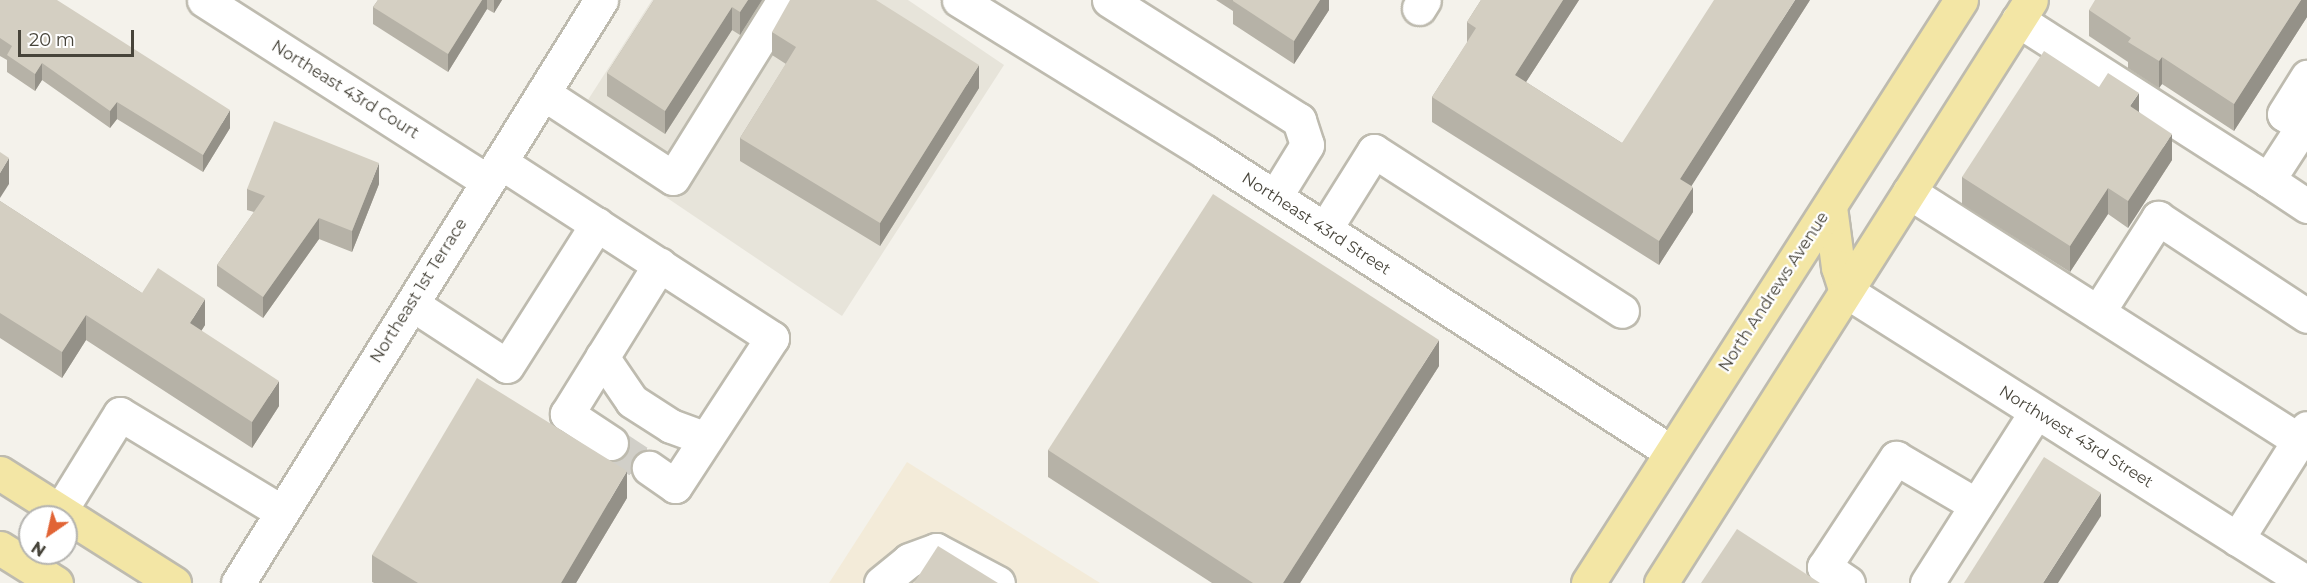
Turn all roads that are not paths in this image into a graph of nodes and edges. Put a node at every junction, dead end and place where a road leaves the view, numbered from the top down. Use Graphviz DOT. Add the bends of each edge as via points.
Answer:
graph roads {
  1 [pos="204,0"];
  2 [pos="601,0"];
  3 [pos="784,0"];
  4 [pos="959,0"];
  5 [pos="1108,0"];
  6 [pos="1960,0"];
  7 [pos="2025,10"];
  8 [pos="2307,77"];
  9 [pos="543,93"];
  10 [pos="2305,127"];
  11 [pos="494,171"];
  12 [pos="2268,180"];
  13 [pos="1909,192"];
  14 [pos="1275,197"];
  15 [pos="2307,206"];
  16 [pos="1830,207"];
  17 [pos="597,224"];
  18 [pos="1325,229"];
  19 [pos="660,264"];
  20 [pos="1846,291"];
  21 [pos="412,304"];
  22 [pos="1622,311"];
  23 [pos="2098,312"];
  24 [pos="2307,316"];
  25 [pos="602,357"];
  26 [pos="2036,412"];
  27 [pos="2303,434"];
  28 [pos="706,439"];
  29 [pos="611,443"];
  30 [pos="1671,452"];
  31 [pos="649,468"];
  32 [pos="0,473"];
  33 [pos="51,505"];
  34 [pos="64,505"];
  35 [pos="1976,506"];
  36 [pos="282,512"];
  37 [pos="78,522"];
  38 [pos="2237,539"];
  39 [pos="0,548"];
  40 [pos="56,583"];
  41 [pos="174,583"];
  42 [pos="238,583"];
  43 [pos="880,583"];
  44 [pos="998,583"];
  45 [pos="1588,583"];
  46 [pos="1661,583"];
  47 [pos="1848,583"];
  48 [pos="1927,583"];
  49 [pos="2307,583"];
  1 -- 11 [label="street, Northeast 43rd Court"];
  2 -- 9 [label="street, Northeast 1st Terrace"];
  3 -- 9 [label="street" via="673,178"];
  4 -- 14 [label="street, Northeast 43rd Street"];
  5 -- 14 [label="street" via="1299,120 1307,146"];
  6 -- 16 [label="main road, North Andrews Avenue"];
  7 -- 12 [label="street"];
  7 -- 13 [label="main road"];
  8 -- 10 [label="street" via="2284,114"];
  9 -- 11 [label="street, Northeast 1st Terrace"];
  10 -- 12 [label="street"];
  11 -- 17 [label="street, Northeast 43rd Court"];
  11 -- 21 [label="street, Northeast 1st Terrace"];
  12 -- 15 [label="street"];
  13 -- 20 [label="main road"];
  13 -- 23 [label="street"];
  14 -- 18 [label="street, Northeast 43rd Street"];
  16 -- 20 [label="main road" via="1838,267"];
  16 -- 30 [label="main road, North Andrews Avenue"];
  17 -- 19 [label="street, Northeast 43rd Court"];
  17 -- 21 [label="street" via="507,366"];
  18 -- 22 [label="street" via="1374,151"];
  18 -- 30 [label="street, Northeast 43rd Street"];
  19 -- 25 [label="street"];
  19 -- 28 [label="street, Northeast 43rd Court" via="772,338"];
  20 -- 26 [label="street, Northwest 43rd Street"];
  20 -- 46 [label="main road"];
  21 -- 36 [label="street, Northeast 1st Terrace"];
  23 -- 24 [label="street" via="2158,218"];
  23 -- 27 [label="street"];
  25 -- 28 [label="street" via="632,401 671,426"];
  25 -- 29 [label="street" via="567,414"];
  26 -- 35 [label="street"];
  26 -- 38 [label="street, Northwest 43rd Street"];
  27 -- 38 [label="street"];
  28 -- 31 [label="street" via="675,486"];
  30 -- 45 [label="main road, North Andrews Avenue"];
  32 -- 33 [label="main road"];
  34 -- 36 [label="street" via="120,414"];
  35 -- 47 [label="street" via="1896,458 1824,567"];
  35 -- 48 [label="street"];
  36 -- 42 [label="street, Northeast 1st Terrace"];
  37 -- 41 [label="main road"];
  38 -- 49 [label="street, Northwest 43rd Street"];
  39 -- 40 [label="main road"];
  43 -- 44 [label="street" via="909,560 936,550"];
}
